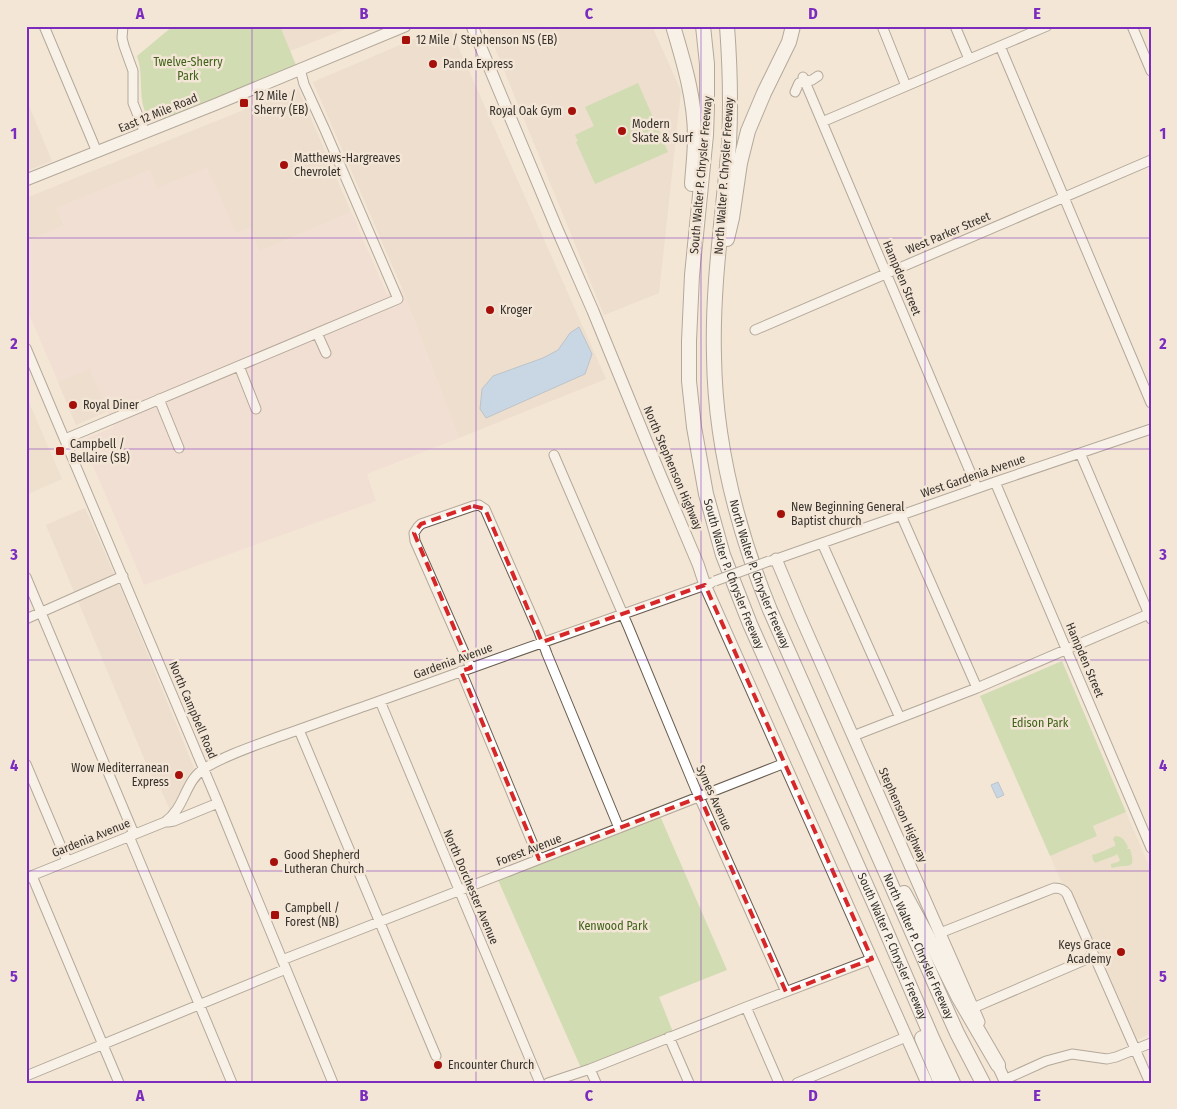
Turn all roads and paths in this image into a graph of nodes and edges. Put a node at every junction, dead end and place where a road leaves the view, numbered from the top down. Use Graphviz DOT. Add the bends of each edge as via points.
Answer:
graph roads {
  1 [pos="44,26"];
  2 [pos="122,26"];
  3 [pos="405,26"];
  4 [pos="472,26"];
  5 [pos="673,26"];
  6 [pos="703,26"];
  7 [pos="727,26"];
  8 [pos="793,26"];
  9 [pos="882,26"];
  10 [pos="955,26"];
  11 [pos="1046,26"];
  12 [pos="1132,26"];
  13 [pos="1000,46"];
  14 [pos="969,59"];
  15 [pos="300,69"];
  16 [pos="1151,71"];
  17 [pos="818,76"];
  18 [pos="804,79"];
  19 [pos="906,86"];
  20 [pos="795,92"];
  21 [pos="822,122"];
  22 [pos="144,133"];
  23 [pos="97,152"];
  24 [pos="1151,160"];
  25 [pos="26,180"];
  26 [pos="1064,198"];
  27 [pos="886,273"];
  28 [pos="692,275"];
  29 [pos="717,276"];
  30 [pos="754,330"];
  31 [pos="318,333"];
  32 [pos="26,348"];
  33 [pos="326,353"];
  34 [pos="239,366"];
  35 [pos="159,399"];
  36 [pos="1151,404"];
  37 [pos="256,409"];
  38 [pos="1151,429"];
  39 [pos="65,438"];
  40 [pos="179,448"];
  41 [pos="1080,453"];
  42 [pos="554,455"];
  43 [pos="995,482"];
  44 [pos="977,488"];
  45 [pos="901,515"];
  46 [pos="822,543"];
  47 [pos="773,560"];
  48 [pos="123,576"];
  49 [pos="26,577"];
  50 [pos="710,583"];
  51 [pos="41,612"];
  52 [pos="622,614"];
  53 [pos="1150,616"];
  54 [pos="26,619"];
  55 [pos="542,642"];
  56 [pos="1066,649"];
  57 [pos="471,668"];
  58 [pos="462,671"];
  59 [pos="977,688"];
  60 [pos="380,701"];
  61 [pos="900,718"];
  62 [pos="299,730"];
  63 [pos="853,736"];
  64 [pos="785,763"];
  65 [pos="26,764"];
  66 [pos="204,769"];
  67 [pos="699,796"];
  68 [pos="218,803"];
  69 [pos="165,822"];
  70 [pos="619,828"];
  71 [pos="132,835"];
  72 [pos="874,845"];
  73 [pos="1151,848"];
  74 [pos="539,859"];
  75 [pos="67,862"];
  76 [pos="29,877"];
  77 [pos="459,890"];
  78 [pos="878,912"];
  79 [pos="378,922"];
  80 [pos="940,933"];
  81 [pos="1094,956"];
  82 [pos="872,959"];
  83 [pos="282,960"];
  84 [pos="286,969"];
  85 [pos="786,992"];
  86 [pos="199,1004"];
  87 [pos="746,1007"];
  88 [pos="973,1008"];
  89 [pos="669,1037"];
  90 [pos="906,1037"];
  91 [pos="1151,1043"];
  92 [pos="102,1044"];
  93 [pos="1135,1049"];
  94 [pos="436,1056"];
  95 [pos="998,1065"];
  96 [pos="590,1069"];
  97 [pos="26,1076"];
  98 [pos="1005,1081"];
  99 [pos="119,1083"];
  100 [pos="232,1083"];
  101 [pos="334,1083"];
  102 [pos="540,1083"];
  103 [pos="548,1083"];
  104 [pos="596,1083"];
  105 [pos="689,1083"];
  106 [pos="779,1083"];
  107 [pos="797,1083"];
  108 [pos="927,1083"];
  109 [pos="941,1083"];
  110 [pos="953,1083"];
  111 [pos="983,1083"];
  112 [pos="1150,1083"];
  1 -- 23 [label="street"];
  2 -- 22 [label="street" via="122,38 133,71 133,103"];
  3 -- 15 [label="main road, East 12 Mile Road"];
  4 -- 50 [label="main road, North Stephenson Highway" via="698,564"];
  5 -- 28 [label="highway" via="689,81 694,125"];
  6 -- 28 [label="highway, South Walter P. Chrysler Freeway" via="707,106"];
  7 -- 29 [label="highway, North Walter P. Chrysler Freeway" via="730,119"];
  8 -- 29 [label="highway" via="789,42 748,131 732,218"];
  9 -- 19 [label="street"];
  10 -- 14 [label="street"];
  11 -- 13 [label="street"];
  12 -- 16 [label="street"];
  13 -- 14 [label="street"];
  13 -- 26 [label="street"];
  14 -- 19 [label="street"];
  15 -- 22 [label="main road, East 12 Mile Road"];
  15 -- 31 [label="street" via="398,299"];
  17 -- 18 [label="street" via="812,80"];
  18 -- 20 [label="street"];
  18 -- 21 [label="street, Hampden Street"];
  19 -- 21 [label="street"];
  21 -- 27 [label="street, Hampden Street"];
  22 -- 23 [label="main road, East 12 Mile Road"];
  23 -- 25 [label="main road, East 12 Mile Road"];
  24 -- 26 [label="street, West Parker Street"];
  26 -- 27 [label="street, West Parker Street"];
  26 -- 36 [label="street"];
  27 -- 30 [label="street, West Parker Street"];
  27 -- 44 [label="street, Hampden Street"];
  28 -- 78 [label="highway, South Walter P. Chrysler Freeway" via="689,341 693,419 718,540 750,624"];
  29 -- 72 [label="highway, North Walter P. Chrysler Freeway" via="714,374 725,465 736,513 761,588"];
  31 -- 33 [label="street"];
  31 -- 34 [label="street"];
  32 -- 39 [label="street, North Campbell Road"];
  34 -- 35 [label="street"];
  34 -- 37 [label="street"];
  35 -- 39 [label="street"];
  35 -- 40 [label="street"];
  38 -- 41 [label="street, West Gardenia Avenue"];
  39 -- 48 [label="street, North Campbell Road"];
  41 -- 43 [label="street, West Gardenia Avenue"];
  41 -- 53 [label="street"];
  42 -- 52 [label="street, Symes Avenue"];
  43 -- 44 [label="street, West Gardenia Avenue"];
  43 -- 56 [label="street, Hampden Street"];
  44 -- 45 [label="street, West Gardenia Avenue"];
  45 -- 46 [label="street, West Gardenia Avenue"];
  45 -- 59 [label="street"];
  46 -- 47 [label="street, West Gardenia Avenue"];
  46 -- 61 [label="street"];
  47 -- 50 [label="street, Gardenia Avenue, bridge"];
  47 -- 63 [label="main road, Stephenson Highway"];
  48 -- 51 [label="street"];
  48 -- 66 [label="street, North Campbell Road"];
  49 -- 51 [label="street"];
  50 -- 52 [label="street, Gardenia Avenue"];
  50 -- 64 [label="main road, North Stephenson Highway"];
  51 -- 54 [label="street"];
  51 -- 71 [label="street"];
  52 -- 55 [label="street, Gardenia Avenue"];
  52 -- 67 [label="street, Symes Avenue"];
  53 -- 56 [label="street"];
  55 -- 57 [label="street, Gardenia Avenue"];
  55 -- 57 [label="street" via="482,506 473,506 421,524 414,533 415,541"];
  55 -- 70 [label="street"];
  56 -- 59 [label="street"];
  56 -- 73 [label="street, Hampden Street"];
  57 -- 58 [label="street, Gardenia Avenue"];
  58 -- 60 [label="street, Gardenia Avenue"];
  58 -- 74 [label="street"];
  59 -- 61 [label="street"];
  60 -- 62 [label="street, Gardenia Avenue"];
  60 -- 77 [label="street, North Dorchester Avenue"];
  61 -- 63 [label="street"];
  62 -- 66 [label="street, Gardenia Avenue"];
  62 -- 79 [label="street"];
  63 -- 80 [label="main road, Stephenson Highway"];
  64 -- 67 [label="street, Forest Avenue"];
  64 -- 82 [label="main road, North Stephenson Highway"];
  65 -- 75 [label="street"];
  66 -- 68 [label="street, North Campbell Road"];
  66 -- 69 [label="street, Gardenia Avenue" via="190,783 177,811"];
  67 -- 70 [label="street, Forest Avenue"];
  67 -- 85 [label="street, Symes Avenue"];
  68 -- 69 [label="street, Gardenia Avenue"];
  68 -- 83 [label="street, North Campbell Road"];
  69 -- 71 [label="street, Gardenia Avenue"];
  70 -- 74 [label="street, Forest Avenue"];
  71 -- 75 [label="street, Gardenia Avenue"];
  71 -- 86 [label="street"];
  72 -- 95 [label="highway" via="900,886"];
  72 -- 111 [label="highway, North Walter P. Chrysler Freeway" via="942,1000"];
  74 -- 77 [label="street, Forest Avenue"];
  75 -- 76 [label="street, Gardenia Avenue"];
  76 -- 92 [label="street"];
  77 -- 79 [label="street, Forest Avenue"];
  77 -- 102 [label="street, North Dorchester Avenue"];
  78 -- 109 [label="highway" via="885,950"];
  78 -- 110 [label="highway, South Walter P. Chrysler Freeway"];
  79 -- 83 [label="street, Forest Avenue"];
  79 -- 94 [label="street"];
  80 -- 81 [label="street" via="1061,888 1067,894"];
  80 -- 88 [label="main road, Stephenson Highway"];
  81 -- 88 [label="street"];
  81 -- 93 [label="street"];
  82 -- 85 [label="street"];
  82 -- 90 [label="main road, North Stephenson Highway"];
  83 -- 84 [label="street, North Campbell Road"];
  84 -- 86 [label="street"];
  84 -- 101 [label="street, North Campbell Road"];
  85 -- 87 [label="street"];
  86 -- 92 [label="street"];
  86 -- 100 [label="street"];
  87 -- 89 [label="street"];
  87 -- 106 [label="street"];
  88 -- 95 [label="main road, Stephenson Highway"];
  89 -- 96 [label="street"];
  89 -- 105 [label="street"];
  90 -- 107 [label="street"];
  90 -- 108 [label="main road, North Stephenson Highway"];
  91 -- 93 [label="street"];
  92 -- 97 [label="street"];
  92 -- 99 [label="street"];
  93 -- 98 [label="street" via="1107,1059 1072,1054 1046,1061"];
  93 -- 112 [label="street"];
  95 -- 98 [label="main road, Stephenson Highway"];
  96 -- 103 [label="street"];
  96 -- 104 [label="street"];
}
